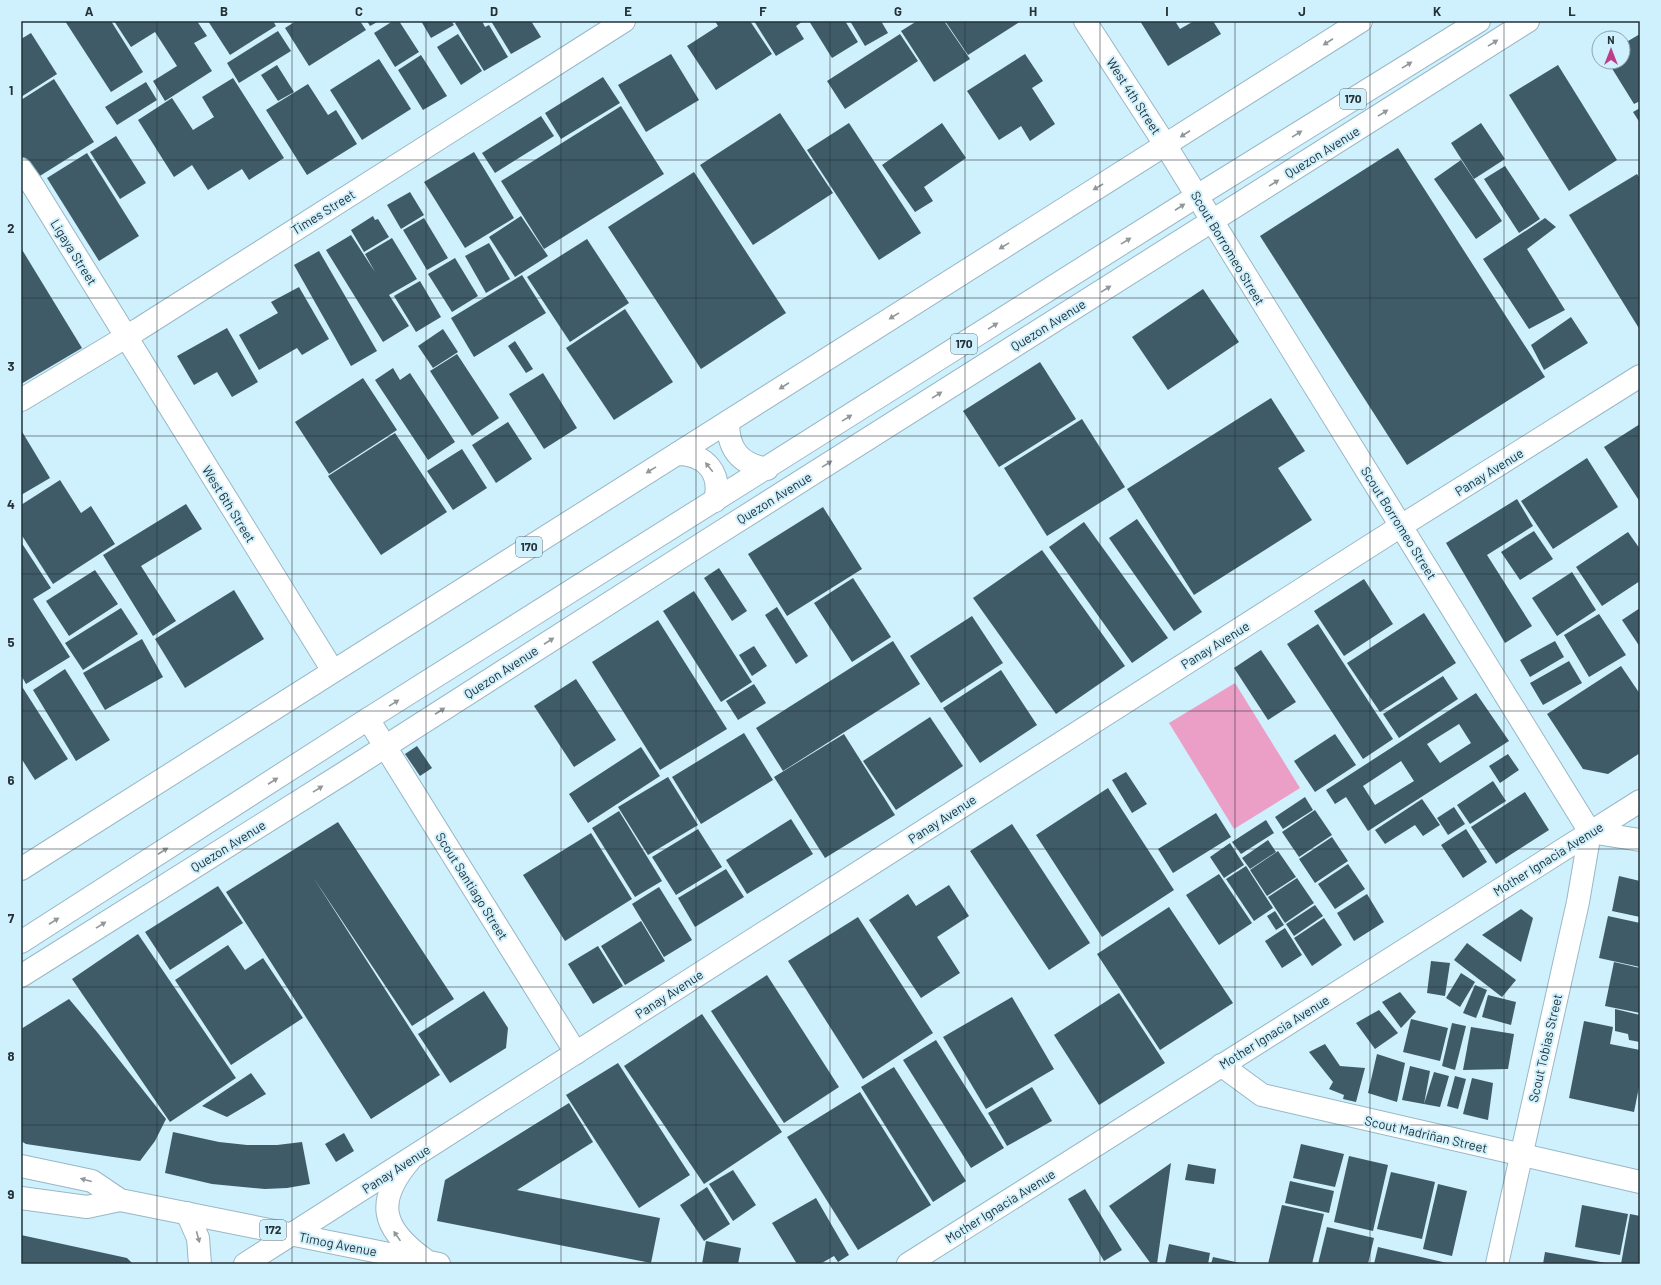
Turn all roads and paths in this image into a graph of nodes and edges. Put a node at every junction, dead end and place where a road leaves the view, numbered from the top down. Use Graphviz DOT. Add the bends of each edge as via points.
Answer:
graph roads {
  1 [pos="624,21"];
  2 [pos="1085,21"];
  3 [pos="1361,21"];
  4 [pos="1479,21"];
  5 [pos="1528,21"];
  6 [pos="1166,146"];
  7 [pos="21,169"];
  8 [pos="1182,171"];
  9 [pos="1198,196"];
  10 [pos="1212,222"];
  11 [pos="126,337"];
  12 [pos="1640,376"];
  13 [pos="21,400"];
  14 [pos="728,422"];
  15 [pos="677,454"];
  16 [pos="767,469"];
  17 [pos="715,501"];
  18 [pos="1401,526"];
  19 [pos="333,671"];
  20 [pos="368,719"];
  21 [pos="385,746"];
  22 [pos="1640,801"];
  23 [pos="1590,832"];
  24 [pos="1640,840"];
  25 [pos="21,869"];
  26 [pos="21,942"];
  27 [pos="21,976"];
  28 [pos="576,1053"];
  29 [pos="1221,1065"];
  30 [pos="1521,1155"];
  31 [pos="410,1160"];
  32 [pos="21,1166"];
  33 [pos="1640,1182"];
  34 [pos="21,1198"];
  35 [pos="120,1200"];
  36 [pos="187,1213"];
  37 [pos="293,1234"];
  38 [pos="432,1263"];
  39 [pos="200,1264"];
  40 [pos="246,1264"];
  41 [pos="908,1264"];
  42 [pos="1497,1264"];
  1 -- 11 [label="street, Times Street"];
  2 -- 6 [label="street, West 4th Street"];
  3 -- 6 [label="street, 170, one-way"];
  9 -- 4 [label="street, 170, one-way"];
  10 -- 5 [label="street, Quezon Avenue / 170, one-way"];
  6 -- 8 [label="street, West 4th Street"];
  6 -- 14 [label="street, 170, one-way"];
  7 -- 11 [label="street, Ligaya Street"];
  8 -- 9 [label="street, Scout Borromeo Street"];
  9 -- 10 [label="street, Scout Borromeo Street"];
  16 -- 9 [label="street, 170, one-way"];
  10 -- 18 [label="street, Scout Borromeo Street"];
  21 -- 10 [label="street, Quezon Avenue / 170, one-way"];
  11 -- 13 [label="street, Times Street"];
  11 -- 19 [label="street, West 6th Street"];
  12 -- 18 [label="street, Panay Avenue"];
  14 -- 15 [label="street, 170"];
  14 -- 16 [label="street" via="729,437 734,450 748,464"];
  17 -- 15 [label="street, one-way" via="717,486 713,471 698,457"];
  15 -- 19 [label="street, 170, one-way"];
  16 -- 17 [label="street, 170"];
  20 -- 17 [label="street, 170, one-way"];
  18 -- 23 [label="street, Scout Borromeo Street"];
  18 -- 28 [label="street, Panay Avenue"];
  19 -- 25 [label="street, 170"];
  20 -- 21 [label="street, Scout Santiago Street"];
  26 -- 20 [label="street, 170, one-way"];
  27 -- 21 [label="street, Quezon Avenue / 170, one-way"];
  21 -- 28 [label="street, Scout Santiago Street"];
  22 -- 23 [label="street, Mother Ignacia Avenue"];
  23 -- 24 [label="street"];
  23 -- 29 [label="street, Mother Ignacia Avenue"];
  23 -- 30 [label="street, Scout Tobias Street" via="1578,902"];
  28 -- 31 [label="street, Panay Avenue"];
  29 -- 30 [label="street, Scout Madriñan Street" via="1262,1095"];
  29 -- 41 [label="street, Mother Ignacia Avenue"];
  30 -- 33 [label="street, Scout Madriñan Street"];
  30 -- 42 [label="street, Scout Tobias Street"];
  31 -- 37 [label="street, Panay Avenue"];
  38 -- 31 [label="street, one-way" via="398,1238 387,1211 392,1186"];
  35 -- 32 [label="street, Timog Avenue / 172, one-way" via="92,1181"];
  34 -- 35 [label="street, Timog Avenue / 172" via="87,1207"];
  35 -- 36 [label="street, Timog Avenue / 172"];
  36 -- 37 [label="street, Timog Avenue / 172"];
  36 -- 39 [label="street, one-way" via="198,1238"];
  37 -- 38 [label="street, Timog Avenue / 172"];
  37 -- 40 [label="street, Panay Avenue"];
}
